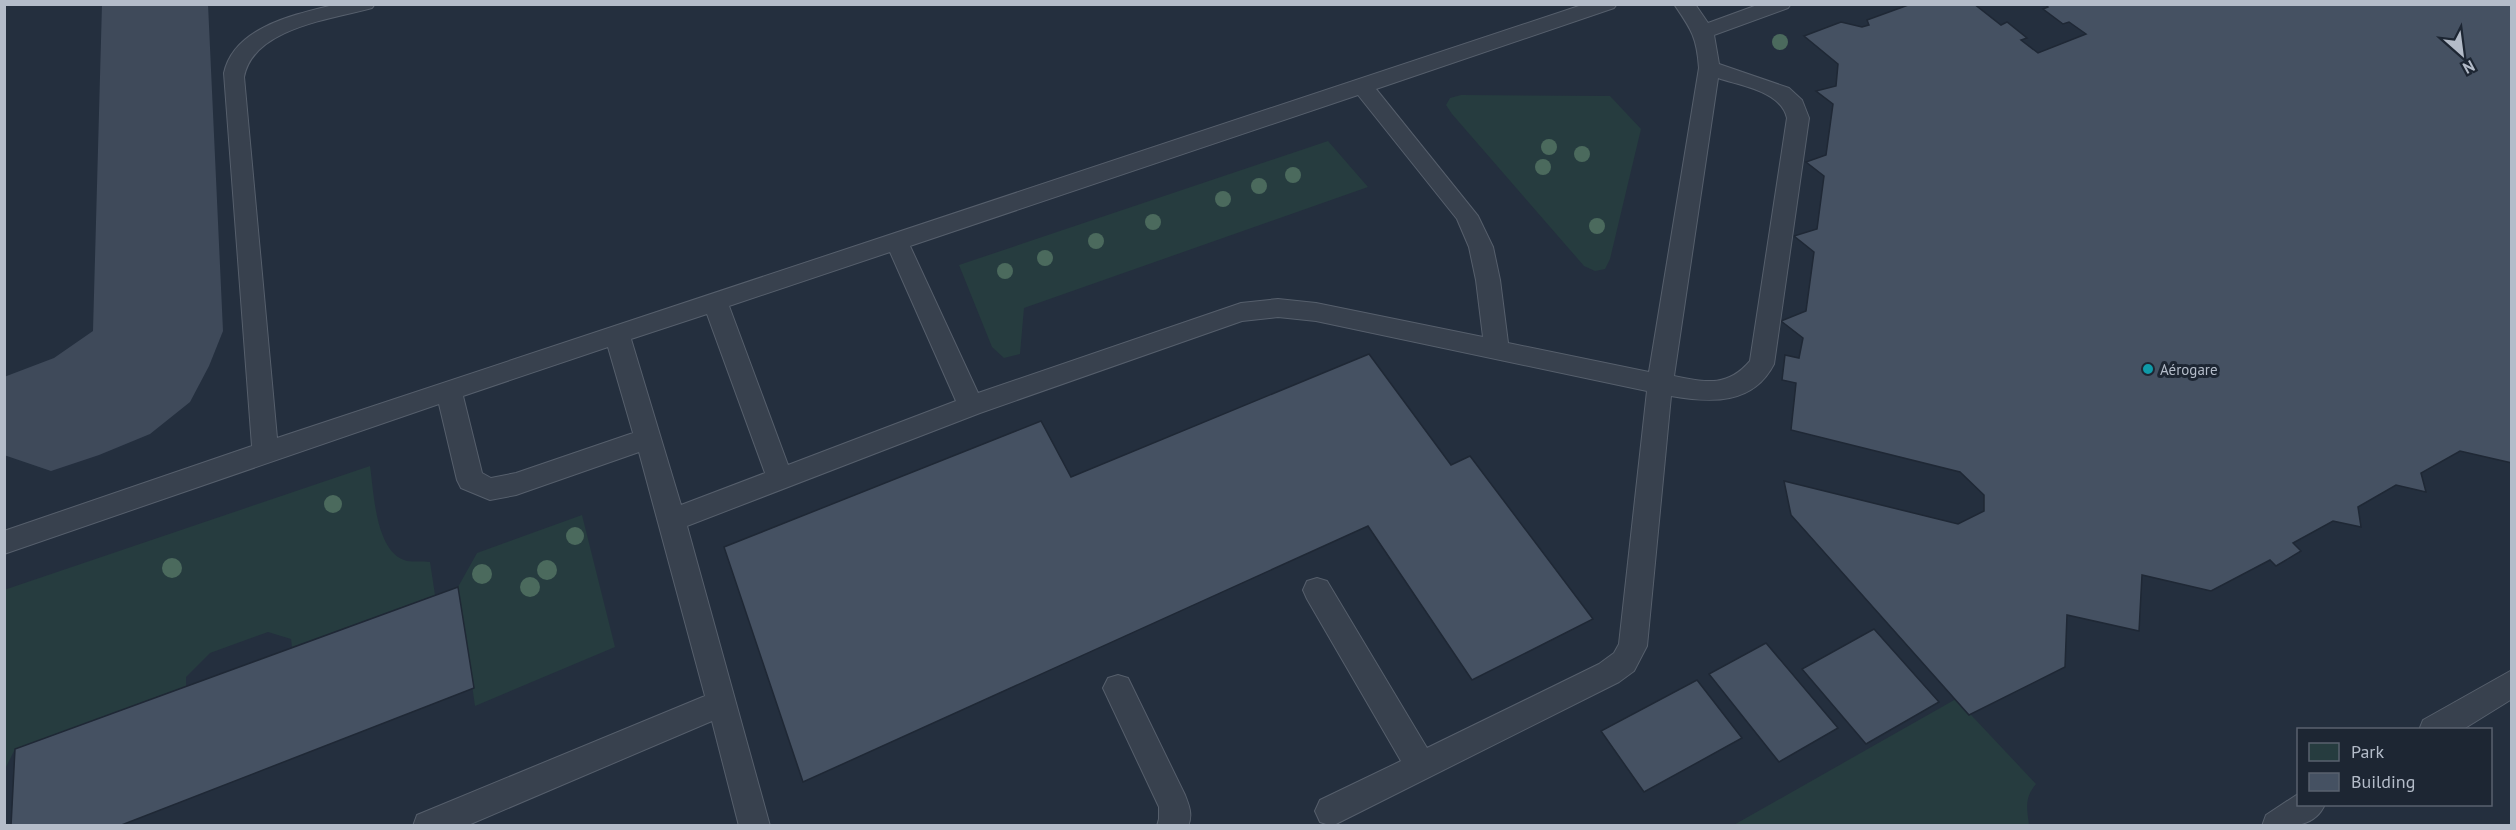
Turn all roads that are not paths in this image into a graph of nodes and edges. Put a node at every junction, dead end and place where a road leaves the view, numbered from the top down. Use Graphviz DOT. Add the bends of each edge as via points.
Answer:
graph roads {
  1 [pos="365,4"];
  2 [pos="1607,4"];
  3 [pos="1684,4"];
  4 [pos="1781,4"];
  5 [pos="1704,31"];
  6 [pos="1709,68"];
  7 [pos="1362,86"];
  8 [pos="896,241"];
  9 [pos="715,302"];
  10 [pos="617,334"];
  11 [pos="1496,348"];
  12 [pos="1660,384"];
  13 [pos="449,391"];
  14 [pos="971,406"];
  15 [pos="648,438"];
  16 [pos="265,452"];
  17 [pos="780,479"];
  18 [pos="672,520"];
  19 [pos="4,543"];
  20 [pos="1317,590"];
  21 [pos="2511,683"];
  22 [pos="1118,688"];
  23 [pos="721,703"];
  24 [pos="2436,728"];
  25 [pos="1421,767"];
  26 [pos="2307,806"];
  27 [pos="1331,811"];
  28 [pos="428,825"];
  29 [pos="755,825"];
  30 [pos="1172,825"];
  31 [pos="2277,825"];
  1 -- 16 [label="lane" via="276,30 252,44 237,61 234,77"];
  2 -- 7 [label="lane"];
  3 -- 5 [label="lane"];
  4 -- 5 [label="lane"];
  5 -- 6 [label="lane"];
  6 -- 12 [label="lane"];
  6 -- 12 [label="lane" via="1782,93 1795,105 1798,118 1762,364 1752,378 1736,388 1715,393"];
  7 -- 8 [label="lane"];
  7 -- 11 [label="lane" via="1467,216 1481,247"];
  8 -- 9 [label="lane"];
  8 -- 14 [label="lane"];
  9 -- 10 [label="lane"];
  9 -- 17 [label="lane"];
  10 -- 13 [label="lane"];
  10 -- 15 [label="lane"];
  11 -- 12 [label="lane"];
  11 -- 14 [label="lane" via="1316,312 1278,308 1241,312"];
  12 -- 25 [label="lane" via="1636,628 1633,646 1624,662"];
  13 -- 15 [label="lane" via="471,480 490,489 516,484"];
  13 -- 16 [label="lane"];
  14 -- 17 [label="lane"];
  15 -- 18 [label="lane"];
  16 -- 19 [label="lane"];
  17 -- 18 [label="lane"];
  18 -- 23 [label="lane"];
  20 -- 25 [label="lane"];
  21 -- 24 [label="lane"];
  22 -- 30 [label="lane" via="1174,806"];
  23 -- 28 [label="lane"];
  23 -- 29 [label="lane"];
  25 -- 27 [label="lane"];
  26 -- 31 [label="lane"];
}
